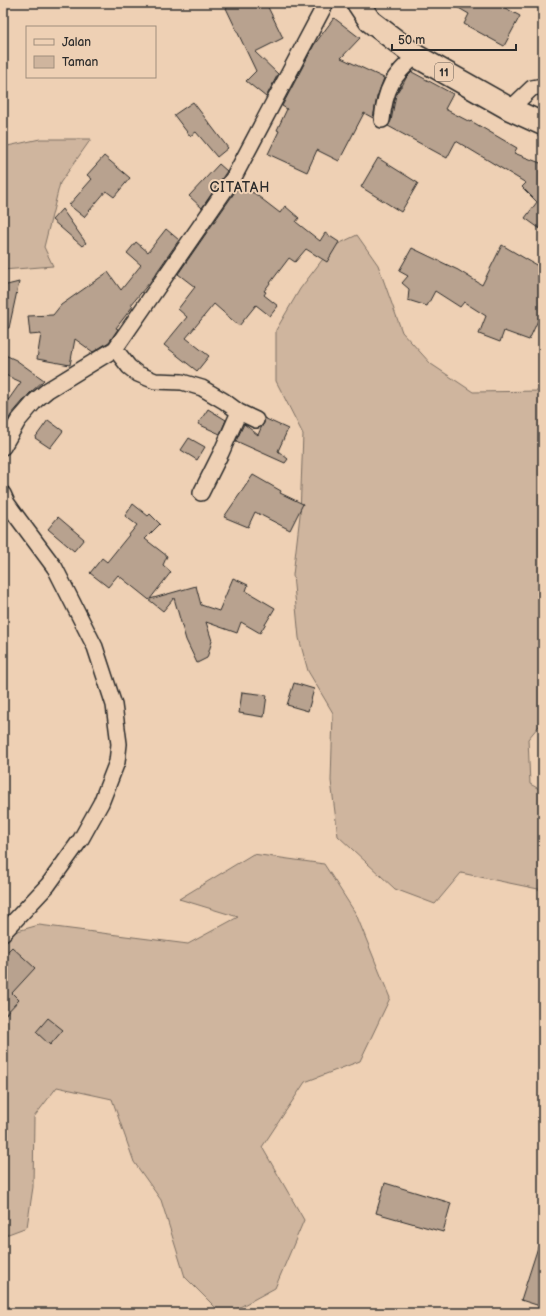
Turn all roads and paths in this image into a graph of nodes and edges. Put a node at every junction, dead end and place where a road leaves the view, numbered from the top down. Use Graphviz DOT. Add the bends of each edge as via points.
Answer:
graph roads {
  1 [pos="326,3"];
  2 [pos="358,3"];
  3 [pos="416,56"];
  4 [pos="543,86"];
  5 [pos="510,109"];
  6 [pos="382,120"];
  7 [pos="543,124"];
  8 [pos="115,349"];
  9 [pos="239,412"];
  10 [pos="256,420"];
  11 [pos="3,447"];
  12 [pos="201,493"];
  13 [pos="3,494"];
  14 [pos="3,933"];
  1 -- 8 [label="street" via="234,177"];
  2 -- 3 [label="highway, 11" via="370,21"];
  3 -- 5 [label="highway, 11"];
  3 -- 6 [label="street" via="401,69 393,81 384,103"];
  4 -- 5 [label="street" via="532,88"];
  5 -- 7 [label="highway, 11"];
  8 -- 9 [label="street" via="138,374 155,381 182,382 202,388"];
  8 -- 11 [label="street" via="36,400 18,421"];
  9 -- 10 [label="street"];
  9 -- 12 [label="street"];
  13 -- 14 [label="street" via="55,568 95,647 114,705 119,744 117,762 101,803 81,839 48,885"];
}
